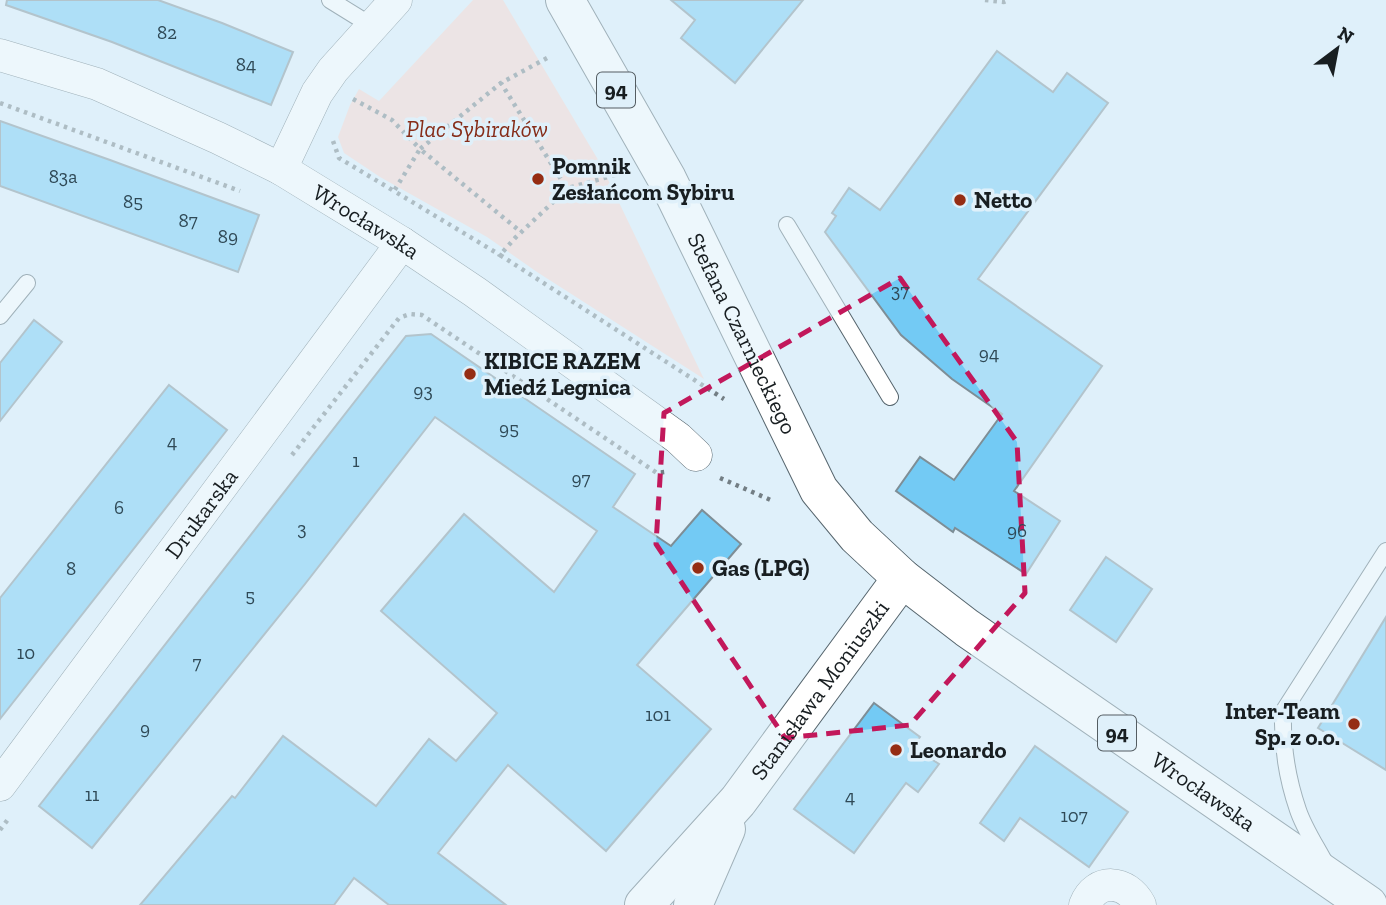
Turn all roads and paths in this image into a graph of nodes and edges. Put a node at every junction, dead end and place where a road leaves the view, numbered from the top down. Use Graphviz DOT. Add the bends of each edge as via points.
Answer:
graph roads {
  1 [pos="330,0"];
  2 [pos="396,0"];
  3 [pos="565,0"];
  4 [pos="985,0"];
  5 [pos="1009,0"];
  6 [pos="372,26"];
  7 [pos="0,55"];
  8 [pos="547,58"];
  9 [pos="501,83"];
  10 [pos="349,97"];
  11 [pos="0,103"];
  12 [pos="335,130"];
  13 [pos="420,149"];
  14 [pos="281,169"];
  15 [pos="615,175"];
  16 [pos="567,189"];
  17 [pos="394,191"];
  18 [pos="244,192"];
  19 [pos="787,225"];
  20 [pos="521,232"];
  21 [pos="402,243"];
  22 [pos="500,255"];
  23 [pos="27,283"];
  24 [pos="0,316"];
  25 [pos="890,397"];
  26 [pos="724,399"];
  27 [pos="288,461"];
  28 [pos="700,463"];
  29 [pos="773,501"];
  30 [pos="1386,551"];
  31 [pos="902,578"];
  32 [pos="7,798"];
  33 [pos="738,801"];
  34 [pos="0,830"];
  35 [pos="1336,883"];
  36 [pos="644,905"];
  37 [pos="693,905"];
  38 [pos="1085,905"];
  39 [pos="1140,905"];
  40 [pos="1368,905"];
  1 -- 6 [label="lane"];
  2 -- 6 [label="street"];
  3 -- 31 [label="main road, Stefana Czarnieckiego / 94" via="667,179 819,490 857,536"];
  4 -- 5 [label="path"];
  6 -- 14 [label="street" via="317,93"];
  7 -- 14 [label="street, Wrocławska" via="97,84"];
  8 -- 9 [label="path"];
  9 -- 13 [label="path"];
  9 -- 16 [label="path"];
  10 -- 13 [label="path" via="392,120"];
  11 -- 18 [label="path"];
  12 -- 17 [label="path" via="332,140 340,158"];
  13 -- 17 [label="path"];
  13 -- 20 [label="path"];
  14 -- 21 [label="street, Wrocławska"];
  15 -- 16 [label="path"];
  16 -- 20 [label="path"];
  17 -- 22 [label="path"];
  19 -- 25 [label="lane"];
  20 -- 22 [label="path"];
  21 -- 28 [label="street, Wrocławska" via="642,411 678,438"];
  21 -- 32 [label="street, Drukarska"];
  22 -- 26 [label="path"];
  23 -- 24 [label="lane"];
  27 -- 28 [label="path" via="399,318 410,314 422,315 657,473"];
  28 -- 29 [label="path"];
  30 -- 35 [label="lane" via="1283,712 1287,769 1298,811"];
  31 -- 33 [label="main road, Stanisława Moniuszki"];
  31 -- 35 [label="main road, Wrocławska / 94" via="967,628"];
  32 -- 34 [label="path"];
  33 -- 36 [label="main road, Stanisława Moniuszki"];
  33 -- 37 [label="main road, Stanisława Moniuszki"];
  35 -- 40 [label="main road, Wrocławska / 94"];
  38 -- 39 [label="street" via="1094,892 1111,885 1129,890"];
}
